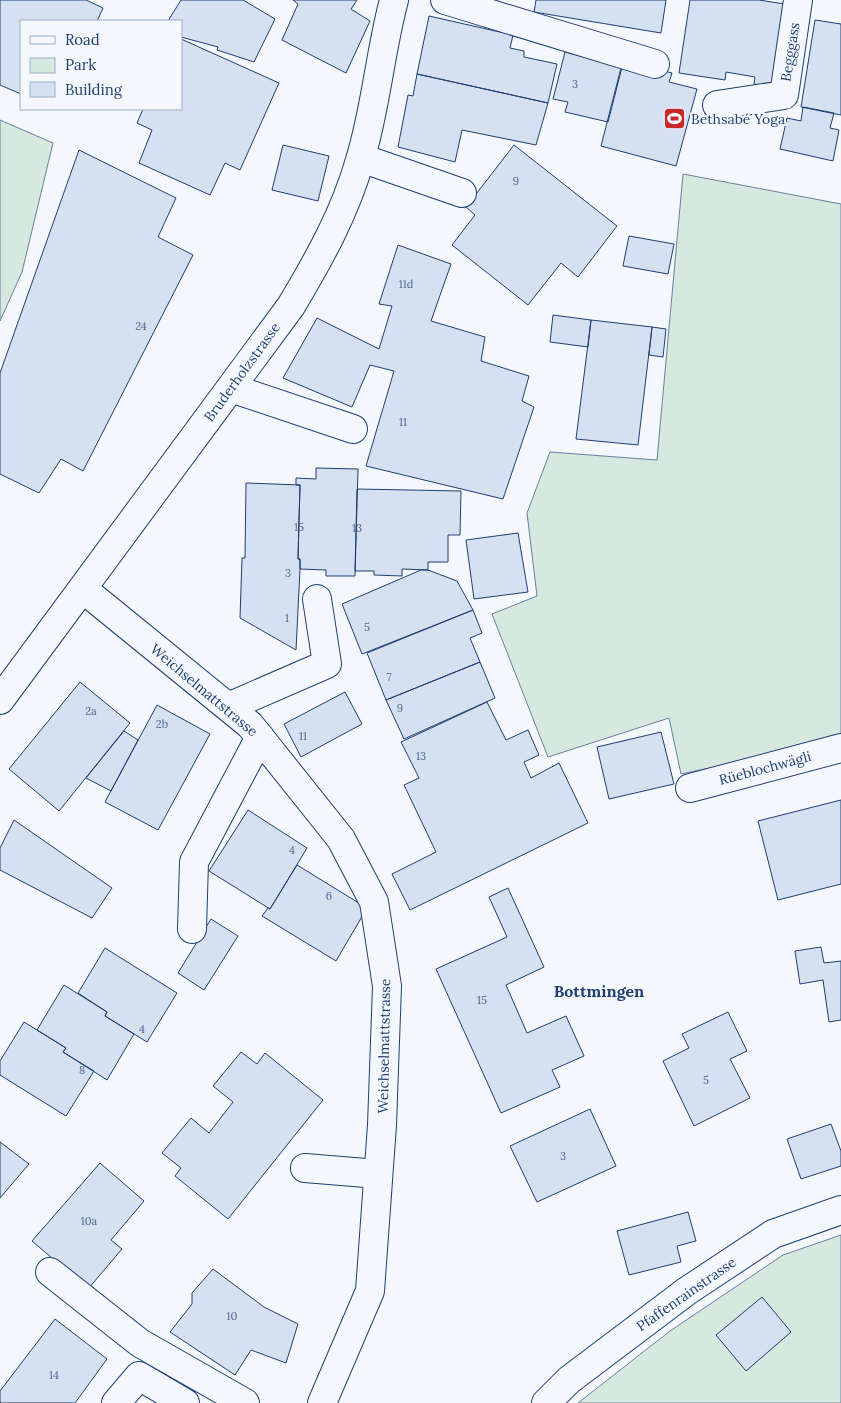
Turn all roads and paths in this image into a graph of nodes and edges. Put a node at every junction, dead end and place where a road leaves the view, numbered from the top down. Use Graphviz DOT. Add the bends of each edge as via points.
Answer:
graph roads {
  1 [pos="394,0"];
  2 [pos="445,0"];
  3 [pos="798,0"];
  4 [pos="655,64"];
  5 [pos="717,105"];
  6 [pos="361,158"];
  7 [pos="462,193"];
  8 [pos="231,388"];
  9 [pos="353,429"];
  10 [pos="83,589"];
  11 [pos="317,599"];
  12 [pos="0,700"];
  13 [pos="228,707"];
  14 [pos="260,737"];
  15 [pos="841,748"];
  16 [pos="690,788"];
  17 [pos="192,929"];
  18 [pos="305,1168"];
  19 [pos="378,1174"];
  20 [pos="841,1210"];
  21 [pos="50,1272"];
  22 [pos="116,1403"];
  23 [pos="184,1403"];
  24 [pos="245,1403"];
  25 [pos="322,1403"];
  26 [pos="546,1403"];
  1 -- 6 [label="street, Bruderholzstrasse"];
  2 -- 4 [label="street"];
  3 -- 5 [label="street, Begggass" via="784,96"];
  6 -- 7 [label="street"];
  6 -- 8 [label="street, Bruderholzstrasse" via="348,199 322,254 291,306"];
  8 -- 9 [label="street"];
  8 -- 10 [label="street, Bruderholzstrasse"];
  10 -- 12 [label="street, Bruderholzstrasse"];
  10 -- 13 [label="street, Weichselmattstrasse"];
  11 -- 13 [label="street" via="327,664"];
  13 -- 14 [label="street, Weichselmattstrasse"];
  14 -- 17 [label="street" via="194,862"];
  14 -- 19 [label="street, Weichselmattstrasse" via="341,839 374,902 387,986"];
  15 -- 16 [label="street, Rüeblochwägli"];
  18 -- 19 [label="street"];
  19 -- 25 [label="street, Weichselmattstrasse" via="370,1291"];
  20 -- 26 [label="street, Pfaffenrainstrasse" via="773,1234 687,1292 569,1380"];
  21 -- 24 [label="street" via="140,1343"];
  22 -- 23 [label="street" via="139,1376"];
}
